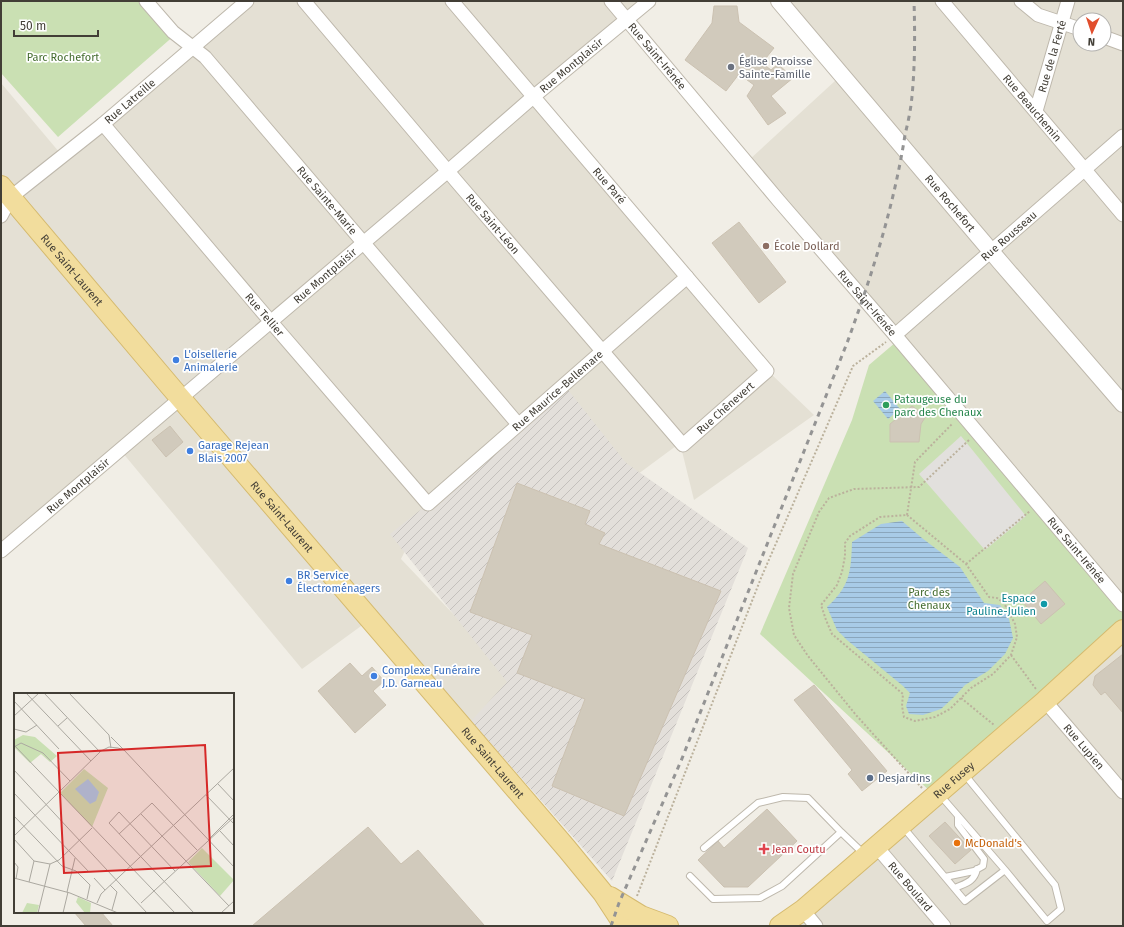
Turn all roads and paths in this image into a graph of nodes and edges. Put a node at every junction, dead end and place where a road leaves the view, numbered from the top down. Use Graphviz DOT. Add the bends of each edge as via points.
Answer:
graph roads {
  1 [pos="146,1"];
  2 [pos="247,1"];
  3 [pos="304,1"];
  4 [pos="452,1"];
  5 [pos="612,1"];
  6 [pos="649,1"];
  7 [pos="779,1"];
  8 [pos="942,1"];
  9 [pos="1021,1"];
  10 [pos="1068,1"];
  11 [pos="628,20"];
  12 [pos="1061,23"];
  13 [pos="1072,27"];
  14 [pos="1112,40"];
  15 [pos="1123,44"];
  16 [pos="192,48"];
  17 [pos="533,97"];
  18 [pos="1036,112"];
  19 [pos="103,124"];
  20 [pos="1123,136"];
  21 [pos="1085,169"];
  22 [pos="448,171"];
  23 [pos="4,194"];
  24 [pos="1123,215"];
  25 [pos="1,216"];
  26 [pos="363,244"];
  27 [pos="991,251"];
  28 [pos="688,277"];
  29 [pos="271,322"];
  30 [pos="895,335"];
  31 [pos="603,351"];
  32 [pos="767,371"];
  33 [pos="180,398"];
  34 [pos="1123,404"];
  35 [pos="962,414"];
  36 [pos="518,424"];
  37 [pos="977,432"];
  38 [pos="683,445"];
  39 [pos="911,488"];
  40 [pos="428,504"];
  41 [pos="1038,504"];
  42 [pos="907,516"];
  43 [pos="3,545"];
  44 [pos="966,564"];
  45 [pos="1123,605"];
  46 [pos="1123,630"];
  47 [pos="1011,655"];
  48 [pos="961,698"];
  49 [pos="1045,700"];
  50 [pos="1006,734"];
  51 [pos="963,772"];
  52 [pos="1123,792"];
  53 [pos="935,796"];
  54 [pos="958,816"];
  55 [pos="901,825"];
  56 [pos="840,832"];
  57 [pos="704,848"];
  58 [pos="871,851"];
  59 [pos="977,869"];
  60 [pos="1005,870"];
  61 [pos="690,876"];
  62 [pos="945,877"];
  63 [pos="955,888"];
  64 [pos="803,910"];
  65 [pos="627,921"];
  66 [pos="668,926"];
  67 [pos="780,926"];
  68 [pos="816,926"];
  69 [pos="944,926"];
  1 -- 16 [label="street, Rue Sainte-Marie"];
  2 -- 16 [label="street, Rue Latreille"];
  3 -- 22 [label="street, Rue Saint-Léon"];
  4 -- 17 [label="street, Rue Paré"];
  5 -- 11 [label="street, Rue Saint-Irénée"];
  6 -- 11 [label="street, Rue Montplaisir"];
  7 -- 27 [label="street, Rue Rochefort"];
  8 -- 18 [label="street, Rue Beauchemin"];
  9 -- 12 [label="street" via="1038,15"];
  10 -- 12 [label="street, Rue de la Ferté"];
  11 -- 17 [label="street, Rue Montplaisir"];
  11 -- 30 [label="street, Rue Saint-Irénée"];
  12 -- 13 [label="street"];
  12 -- 18 [label="street, Rue de la Ferté"];
  14 -- 15 [label="street"];
  16 -- 19 [label="street, Rue Latreille"];
  16 -- 26 [label="street, Rue Sainte-Marie" via="205,57"];
  17 -- 22 [label="street, Rue Montplaisir"];
  17 -- 28 [label="street, Rue Paré"];
  18 -- 21 [label="street, Rue Beauchemin"];
  19 -- 23 [label="street, Rue Latreille"];
  19 -- 29 [label="street, Rue Tellier"];
  20 -- 21 [label="street, Rue Rousseau"];
  21 -- 24 [label="street, Rue Beauchemin"];
  21 -- 27 [label="street, Rue Rousseau"];
  22 -- 26 [label="street, Rue Montplaisir"];
  22 -- 31 [label="street, Rue Saint-Léon"];
  23 -- 25 [label="street, Rue Latreille"];
  23 -- 33 [label="main road, Rue Saint-Laurent"];
  26 -- 29 [label="street, Rue Montplaisir"];
  26 -- 36 [label="street, Rue Sainte-Marie"];
  27 -- 30 [label="street, Rue Rousseau"];
  27 -- 34 [label="street, Rue Rochefort"];
  28 -- 31 [label="street, Rue Maurice-Bellemare"];
  28 -- 32 [label="street, Rue Paré"];
  29 -- 33 [label="street, Rue Montplaisir"];
  29 -- 40 [label="street, Rue Tellier"];
  30 -- 35 [label="street, Rue Saint-Irénée"];
  30 -- 65 [label="path" via="853,366 760,578"];
  31 -- 36 [label="street, Rue Maurice-Bellemare"];
  31 -- 38 [label="street, Rue Saint-Léon"];
  32 -- 38 [label="street, Rue Chênevert"];
  33 -- 43 [label="street, Rue Montplaisir"];
  33 -- 65 [label="main road, Rue Saint-Laurent"];
  35 -- 37 [label="street, Rue Saint-Irénée"];
  35 -- 39 [label="path" via="915,462"];
  36 -- 40 [label="street, Rue Maurice-Bellemare"];
  37 -- 39 [label="path" via="919,487"];
  37 -- 41 [label="street, Rue Saint-Irénée"];
  39 -- 42 [label="path"];
  39 -- 53 [label="path" via="854,490 829,498 819,512 793,574 789,608 794,635 808,656 856,715"];
  41 -- 44 [label="path"];
  41 -- 45 [label="street, Rue Saint-Irénée"];
  42 -- 44 [label="path"];
  42 -- 48 [label="path" via="880,518 850,536 845,543 843,567 837,585 821,605 832,634 903,694 904,717 915,721 935,717 950,709"];
  44 -- 47 [label="path" via="989,597 997,598 1004,603 1015,624 1017,637"];
  46 -- 49 [label="main road, Rue Fusey"];
  47 -- 48 [label="path" via="992,674"];
  47 -- 49 [label="path"];
  48 -- 50 [label="path"];
  49 -- 50 [label="main road, Rue Fusey"];
  49 -- 52 [label="street, Rue Lupien"];
  50 -- 51 [label="main road, Rue Fusey"];
  51 -- 53 [label="main road, Rue Fusey"];
  51 -- 60 [label="lane" via="1055,885 1061,909 1046,921"];
  53 -- 54 [label="lane"];
  53 -- 55 [label="main road, Rue Fusey"];
  54 -- 59 [label="lane" via="958,825 984,859 983,866"];
  54 -- 60 [label="lane"];
  55 -- 58 [label="main road, Rue Fusey"];
  55 -- 62 [label="lane"];
  56 -- 57 [label="lane" via="808,798 783,797 758,803"];
  56 -- 58 [label="lane"];
  56 -- 61 [label="lane" via="782,886 760,898 713,899"];
  58 -- 64 [label="main road, Rue Fusey"];
  58 -- 69 [label="street, Rue Boulard"];
  59 -- 62 [label="lane"];
  59 -- 63 [label="lane" via="976,877"];
  60 -- 63 [label="lane" via="965,901"];
  62 -- 63 [label="lane"];
  64 -- 67 [label="main road, Rue Fusey"];
  64 -- 68 [label="street"];
  65 -- 66 [label="main road" via="652,921"];
}
